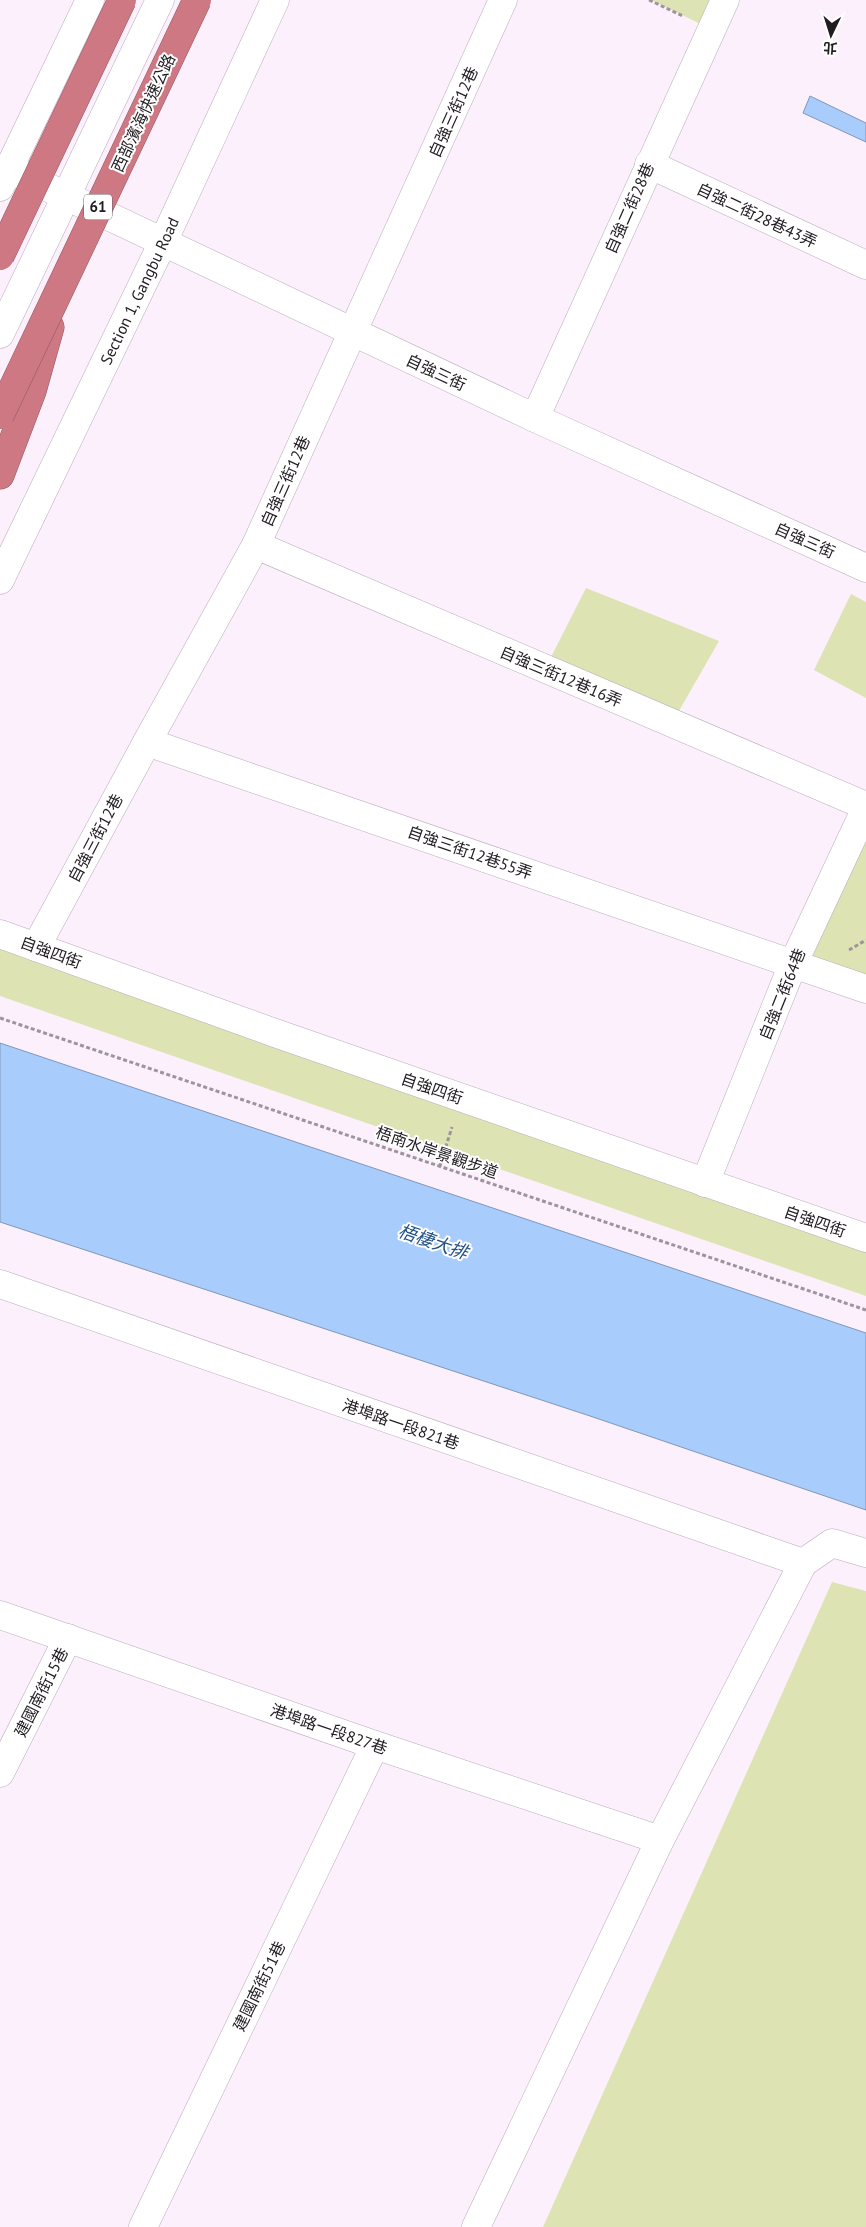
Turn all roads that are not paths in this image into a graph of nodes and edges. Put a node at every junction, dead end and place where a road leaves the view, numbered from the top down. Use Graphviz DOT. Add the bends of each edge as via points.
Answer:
graph roads {
  1 [pos="90,0"];
  2 [pos="122,0"];
  3 [pos="160,0"];
  4 [pos="197,0"];
  5 [pos="275,0"];
  6 [pos="504,0"];
  7 [pos="725,0"];
  8 [pos="649,164"];
  9 [pos="5,178"];
  10 [pos="65,197"];
  11 [pos="163,242"];
  12 [pos="0,256"];
  13 [pos="866,266"];
  14 [pos="62,284"];
  15 [pos="353,333"];
  16 [pos="0,334"];
  17 [pos="0,415"];
  18 [pos="535,418"];
  19 [pos="0,475"];
  20 [pos="256,545"];
  21 [pos="866,568"];
  22 [pos="0,580"];
  23 [pos="147,742"];
  24 [pos="866,807"];
  25 [pos="0,934"];
  26 [pos="36,947"];
  27 [pos="793,964"];
  28 [pos="866,989"];
  29 [pos="705,1183"];
  30 [pos="866,1238"];
  31 [pos="0,1284"];
  32 [pos="866,1553"];
  33 [pos="803,1563"];
  34 [pos="0,1615"];
  35 [pos="68,1638"];
  36 [pos="375,1745"];
  37 [pos="0,1774"];
  38 [pos="660,1840"];
  39 [pos="143,2227"];
  40 [pos="476,2227"];
  1 -- 9 [label="street"];
  2 -- 12 [label="highway, bridge"];
  3 -- 10 [label="street"];
  4 -- 14 [label="highway, 西部濱海快速公路 / 61, bridge"];
  5 -- 11 [label="street, Section 1, Gangbu Road"];
  6 -- 15 [label="street, 自強三街12巷"];
  7 -- 8 [label="street, 自強二街28巷"];
  8 -- 13 [label="street, 自強二街28巷43弄"];
  8 -- 18 [label="street, 自強二街28巷"];
  9 -- 10 [label="street, 自強三街"];
  10 -- 11 [label="street, 自強三街"];
  10 -- 16 [label="street"];
  11 -- 15 [label="street, 自強三街"];
  11 -- 22 [label="street, Section 1, Gangbu Road"];
  14 -- 17 [label="highway, 西部濱海快速公路 / 61, bridge"];
  14 -- 19 [label="highway, bridge" via="32,391"];
  15 -- 18 [label="street, 自強三街"];
  15 -- 20 [label="street, 自強三街12巷"];
  18 -- 21 [label="street, 自強三街"];
  20 -- 23 [label="street, 自強三街12巷"];
  20 -- 24 [label="street, 自強三街12巷16弄"];
  23 -- 26 [label="street, 自強三街12巷"];
  23 -- 27 [label="street, 自強三街12巷55弄"];
  24 -- 27 [label="street, 自強二街64巷"];
  25 -- 26 [label="street, 自強四街"];
  26 -- 29 [label="street, 自強四街"];
  27 -- 28 [label="street, 自強三街12巷55弄"];
  27 -- 29 [label="street, 自強二街64巷"];
  29 -- 30 [label="street, 自強四街"];
  31 -- 33 [label="street, 港埠路一段821巷"];
  32 -- 33 [label="street" via="832,1543"];
  33 -- 38 [label="street"];
  34 -- 35 [label="street, 港埠路一段827巷"];
  35 -- 36 [label="street, 港埠路一段827巷"];
  35 -- 37 [label="street, 建國南街15巷"];
  36 -- 38 [label="street, 港埠路一段827巷"];
  36 -- 39 [label="street, 建國南街51巷"];
  38 -- 40 [label="street"];
}
